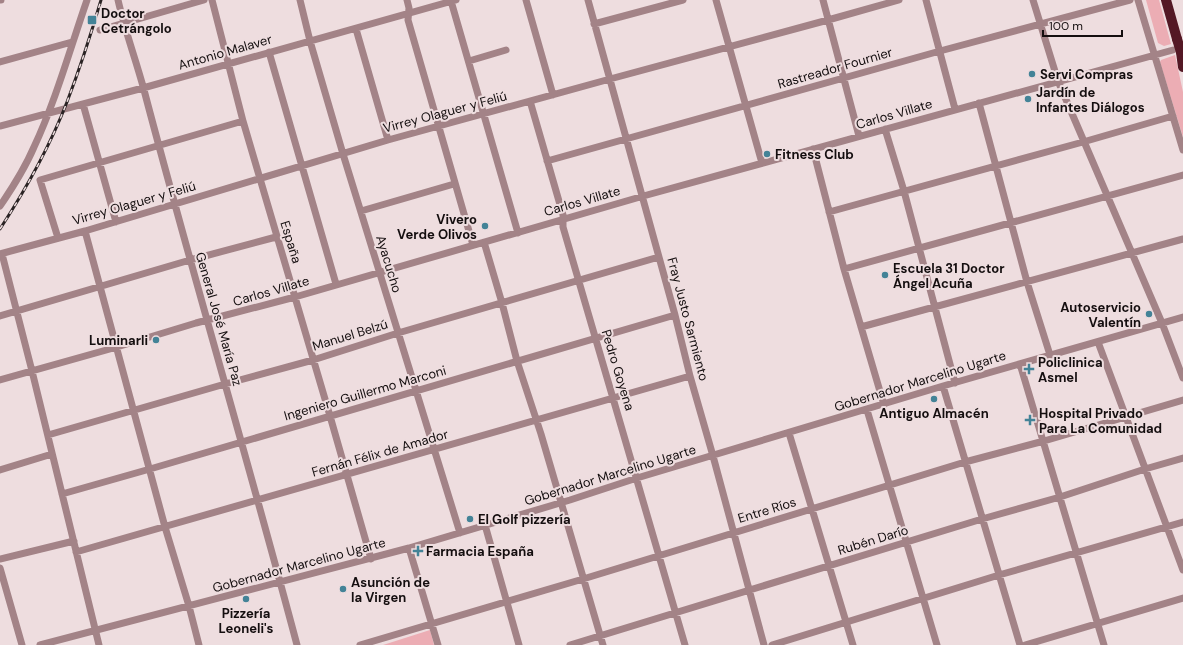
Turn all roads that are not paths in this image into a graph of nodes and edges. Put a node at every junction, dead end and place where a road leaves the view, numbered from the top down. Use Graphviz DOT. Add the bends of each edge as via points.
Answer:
graph roads {
  1 [pos="87,0"];
  2 [pos="118,0"];
  3 [pos="204,0"];
  4 [pos="212,0"];
  5 [pos="300,0"];
  6 [pos="407,0"];
  7 [pos="526,0"];
  8 [pos="588,0"];
  9 [pos="683,0"];
  10 [pos="716,0"];
  11 [pos="822,0"];
  12 [pos="899,0"];
  13 [pos="926,0"];
  14 [pos="1033,0"];
  15 [pos="1130,0"];
  16 [pos="1138,0"];
  17 [pos="1166,0"];
  18 [pos="454,1"];
  19 [pos="408,14"];
  20 [pos="828,20"];
  21 [pos="123,23"];
  22 [pos="594,24"];
  23 [pos="1040,25"];
  24 [pos="356,29"];
  25 [pos="100,30"];
  26 [pos="310,41"];
  27 [pos="72,42"];
  28 [pos="729,47"];
  29 [pos="506,50"];
  30 [pos="940,51"];
  31 [pos="269,52"];
  32 [pos="1179,53"];
  33 [pos="1154,54"];
  34 [pos="469,61"];
  35 [pos="0,62"];
  36 [pos="228,63"];
  37 [pos="1183,67"];
  38 [pos="843,78"];
  39 [pos="610,79"];
  40 [pos="1058,81"];
  41 [pos="143,88"];
  42 [pos="553,95"];
  43 [pos="530,102"];
  44 [pos="979,103"];
  45 [pos="83,104"];
  46 [pos="746,106"];
  47 [pos="955,109"];
  48 [pos="49,112"];
  49 [pos="484,114"];
  50 [pos="1173,116"];
  51 [pos="243,121"];
  52 [pos="0,126"];
  53 [pos="438,127"];
  54 [pos="885,129"];
  55 [pos="859,136"];
  56 [pos="626,139"];
  57 [pos="388,140"];
  58 [pos="1083,142"];
  59 [pos="158,146"];
  60 [pos="813,149"];
  61 [pos="1183,150"];
  62 [pos="343,154"];
  63 [pos="547,161"];
  64 [pos="99,163"];
  65 [pos="762,163"];
  66 [pos="303,166"];
  67 [pos="996,166"];
  68 [pos="1183,175"];
  69 [pos="260,179"];
  70 [pos="454,184"];
  71 [pos="904,191"];
  72 [pos="642,196"];
  73 [pos="1107,196"];
  74 [pos="175,204"];
  75 [pos="0,206"];
  76 [pos="361,211"];
  77 [pos="830,212"];
  78 [pos="563,219"];
  79 [pos="116,222"];
  80 [pos="1012,223"];
  81 [pos="85,231"];
  82 [pos="518,233"];
  83 [pos="276,237"];
  84 [pos="58,238"];
  85 [pos="1183,239"];
  86 [pos="484,242"];
  87 [pos="472,245"];
  88 [pos="918,248"];
  89 [pos="1132,253"];
  90 [pos="1,254"];
  91 [pos="659,257"];
  92 [pos="190,260"];
  93 [pos="844,269"];
  94 [pos="379,272"];
  95 [pos="579,280"];
  96 [pos="1028,282"];
  97 [pos="336,284"];
  98 [pos="100,286"];
  99 [pos="295,297"];
  100 [pos="502,303"];
  101 [pos="935,307"];
  102 [pos="16,311"];
  103 [pos="675,315"];
  104 [pos="0,316"];
  105 [pos="1183,317"];
  106 [pos="206,321"];
  107 [pos="1162,323"];
  108 [pos="861,327"];
  109 [pos="398,333"];
  110 [pos="596,338"];
  111 [pos="1098,342"];
  112 [pos="117,347"];
  113 [pos="1050,356"];
  114 [pos="313,360"];
  115 [pos="517,361"];
  116 [pos="1020,364"];
  117 [pos="32,371"];
  118 [pos="690,376"];
  119 [pos="1183,378"];
  120 [pos="0,380"];
  121 [pos="955,383"];
  122 [pos="225,384"];
  123 [pos="943,386"];
  124 [pos="416,391"];
  125 [pos="613,398"];
  126 [pos="1183,400"];
  127 [pos="884,404"];
  128 [pos="134,410"];
  129 [pos="867,410"];
  130 [pos="330,416"];
  131 [pos="1126,416"];
  132 [pos="536,420"];
  133 [pos="789,433"];
  134 [pos="48,435"];
  135 [pos="1044,441"];
  136 [pos="241,442"];
  137 [pos="434,450"];
  138 [pos="52,454"];
  139 [pos="713,456"];
  140 [pos="1183,458"];
  141 [pos="965,462"];
  142 [pos="150,469"];
  143 [pos="1145,469"];
  144 [pos="0,470"];
  145 [pos="347,475"];
  146 [pos="637,478"];
  147 [pos="890,485"];
  148 [pos="62,494"];
  149 [pos="1060,497"];
  150 [pos="257,501"];
  151 [pos="561,503"];
  152 [pos="813,508"];
  153 [pos="982,519"];
  154 [pos="1183,522"];
  155 [pos="486,525"];
  156 [pos="165,527"];
  157 [pos="1167,527"];
  158 [pos="460,533"];
  159 [pos="734,533"];
  160 [pos="74,542"];
  161 [pos="907,542"];
  162 [pos="409,548"];
  163 [pos="76,552"];
  164 [pos="1077,553"];
  165 [pos="659,555"];
  166 [pos="0,559"];
  167 [pos="371,559"];
  168 [pos="829,566"];
  169 [pos="0,568"];
  170 [pos="1183,570"];
  171 [pos="999,575"];
  172 [pos="583,579"];
  173 [pos="281,583"];
  174 [pos="749,590"];
  175 [pos="924,598"];
  176 [pos="1183,598"];
  177 [pos="506,602"];
  178 [pos="189,606"];
  179 [pos="676,613"];
  180 [pos="846,622"];
  181 [pos="1098,623"];
  182 [pos="432,624"];
  183 [pos="96,631"];
  184 [pos="600,636"];
  185 [pos="22,645"];
  186 [pos="40,645"];
  187 [pos="99,645"];
  188 [pos="199,645"];
  189 [pos="297,645"];
  190 [pos="360,645"];
  191 [pos="438,645"];
  192 [pos="519,645"];
  193 [pos="570,645"];
  194 [pos="603,645"];
  195 [pos="685,645"];
  196 [pos="764,645"];
  197 [pos="772,645"];
  198 [pos="853,645"];
  199 [pos="938,645"];
  200 [pos="1020,645"];
  201 [pos="1025,645"];
  202 [pos="1104,645"];
  1 -- 27 [label="street"];
  2 -- 21 [label="street, General José María Paz"];
  3 -- 21 [label="street"];
  4 -- 36 [label="street, España"];
  5 -- 26 [label="street, Ayacucho"];
  6 -- 19 [label="street"];
  7 -- 42 [label="street"];
  8 -- 22 [label="street, Fray Justo Sarmiento"];
  9 -- 22 [label="street"];
  10 -- 28 [label="street"];
  11 -- 20 [label="street"];
  12 -- 20 [label="street, Virrey Olaguer y Feliú"];
  13 -- 30 [label="street"];
  14 -- 23 [label="street"];
  15 -- 23 [label="street, Rastreador Fournier"];
  16 -- 33 [label="street"];
  17 -- 32 [label="highway, bridge"];
  18 -- 19 [label="street, Antonio Malaver"];
  18 -- 34 [label="street"];
  19 -- 24 [label="street, Antonio Malaver"];
  19 -- 53 [label="street"];
  20 -- 28 [label="street, Virrey Olaguer y Feliú"];
  20 -- 38 [label="street"];
  21 -- 25 [label="street"];
  21 -- 41 [label="street, General José María Paz"];
  22 -- 39 [label="street, Fray Justo Sarmiento"];
  23 -- 30 [label="street, Rastreador Fournier"];
  23 -- 40 [label="street"];
  24 -- 26 [label="street, Antonio Malaver"];
  24 -- 57 [label="street"];
  26 -- 31 [label="street, Antonio Malaver"];
  26 -- 62 [label="street, Ayacucho"];
  27 -- 35 [label="street"];
  27 -- 48 [label="street"];
  28 -- 39 [label="street, Virrey Olaguer y Feliú"];
  28 -- 46 [label="street"];
  29 -- 34 [label="street"];
  30 -- 38 [label="street, Rastreador Fournier"];
  30 -- 47 [label="street"];
  31 -- 36 [label="street, Antonio Malaver"];
  31 -- 66 [label="street"];
  32 -- 33 [label="street, Carlos Villate"];
  32 -- 37 [label="highway"];
  33 -- 40 [label="street, Carlos Villate"];
  33 -- 50 [label="street"];
  34 -- 49 [label="street"];
  36 -- 41 [label="street, Antonio Malaver"];
  36 -- 51 [label="street, España"];
  38 -- 46 [label="street, Rastreador Fournier"];
  38 -- 55 [label="street"];
  39 -- 42 [label="street, Virrey Olaguer y Feliú"];
  39 -- 56 [label="street, Fray Justo Sarmiento"];
  40 -- 44 [label="street, Carlos Villate"];
  40 -- 58 [label="street"];
  41 -- 45 [label="street, Antonio Malaver"];
  41 -- 59 [label="street, General José María Paz"];
  42 -- 43 [label="street, Virrey Olaguer y Feliú"];
  43 -- 49 [label="street, Virrey Olaguer y Feliú"];
  43 -- 63 [label="street, Pedro Goyena"];
  44 -- 47 [label="street, Carlos Villate"];
  44 -- 67 [label="street"];
  45 -- 48 [label="street, Antonio Malaver"];
  45 -- 64 [label="street"];
  46 -- 56 [label="street, Rastreador Fournier"];
  46 -- 65 [label="street"];
  47 -- 54 [label="street, Carlos Villate"];
  48 -- 52 [label="street, Antonio Malaver"];
  48 -- 75 [label="street" via="34,149"];
  49 -- 53 [label="street, Virrey Olaguer y Feliú"];
  49 -- 82 [label="street"];
  50 -- 58 [label="street"];
  50 -- 61 [label="street"];
  51 -- 59 [label="street"];
  51 -- 69 [label="street, España"];
  53 -- 57 [label="street, Virrey Olaguer y Feliú"];
  53 -- 70 [label="street"];
  54 -- 55 [label="street, Carlos Villate"];
  54 -- 71 [label="street"];
  55 -- 60 [label="street, Carlos Villate"];
  56 -- 63 [label="street, Rastreador Fournier"];
  56 -- 72 [label="street, Fray Justo Sarmiento"];
  57 -- 62 [label="street, Virrey Olaguer y Feliú"];
  58 -- 67 [label="street"];
  58 -- 73 [label="street"];
  59 -- 64 [label="street"];
  59 -- 74 [label="street, General José María Paz"];
  60 -- 65 [label="street, Carlos Villate"];
  60 -- 77 [label="street"];
  62 -- 66 [label="street, Virrey Olaguer y Feliú"];
  62 -- 76 [label="street, Ayacucho"];
  63 -- 78 [label="street, Pedro Goyena"];
  64 -- 79 [label="street"];
  64 -- 84 [label="street" via="40,180"];
  65 -- 72 [label="street, Carlos Villate"];
  66 -- 69 [label="street, Virrey Olaguer y Feliú"];
  66 -- 97 [label="street"];
  67 -- 71 [label="street"];
  67 -- 80 [label="street"];
  68 -- 73 [label="street"];
  69 -- 74 [label="street, Virrey Olaguer y Feliú"];
  69 -- 83 [label="street, España"];
  70 -- 76 [label="street"];
  70 -- 87 [label="street"];
  71 -- 77 [label="street"];
  71 -- 88 [label="street"];
  72 -- 78 [label="street, Carlos Villate"];
  72 -- 91 [label="street, Fray Justo Sarmiento"];
  73 -- 80 [label="street"];
  73 -- 89 [label="street"];
  74 -- 79 [label="street, Virrey Olaguer y Feliú"];
  74 -- 92 [label="street, General José María Paz"];
  76 -- 94 [label="street, Ayacucho"];
  77 -- 93 [label="street"];
  78 -- 82 [label="street, Carlos Villate"];
  78 -- 95 [label="street, Pedro Goyena" via="563,228"];
  79 -- 81 [label="street, Virrey Olaguer y Feliú"];
  80 -- 88 [label="street"];
  80 -- 96 [label="street"];
  81 -- 84 [label="street, Virrey Olaguer y Feliú"];
  81 -- 98 [label="street"];
  82 -- 86 [label="street, Carlos Villate"];
  83 -- 92 [label="street"];
  83 -- 99 [label="street, España"];
  84 -- 90 [label="street, Virrey Olaguer y Feliú"];
  85 -- 89 [label="street"];
  86 -- 87 [label="street, Carlos Villate"];
  86 -- 100 [label="street"];
  87 -- 94 [label="street, Carlos Villate"];
  88 -- 93 [label="street"];
  88 -- 101 [label="street"];
  89 -- 96 [label="street"];
  89 -- 107 [label="street"];
  90 -- 102 [label="street"];
  91 -- 95 [label="street, Manuel Belzú"];
  91 -- 103 [label="street, Fray Justo Sarmiento"];
  92 -- 98 [label="street"];
  92 -- 106 [label="street, General José María Paz"];
  93 -- 108 [label="street"];
  94 -- 97 [label="street, Carlos Villate"];
  94 -- 109 [label="street, Ayacucho"];
  95 -- 100 [label="street, Manuel Belzú"];
  95 -- 110 [label="street, Pedro Goyena"];
  96 -- 101 [label="street"];
  96 -- 113 [label="street"];
  97 -- 99 [label="street, Carlos Villate"];
  98 -- 102 [label="street"];
  98 -- 112 [label="street"];
  99 -- 106 [label="street, Carlos Villate"];
  99 -- 114 [label="street, España"];
  100 -- 109 [label="street, Manuel Belzú"];
  100 -- 115 [label="street"];
  101 -- 108 [label="street"];
  101 -- 121 [label="street"];
  102 -- 104 [label="street"];
  102 -- 117 [label="street"];
  103 -- 110 [label="street, Ingeniero Guillermo Marconi"];
  103 -- 118 [label="street, Fray Justo Sarmiento"];
  105 -- 107 [label="street, Gobernador Marcelino Ugarte"];
  106 -- 112 [label="street, Carlos Villate"];
  106 -- 122 [label="street, General José María Paz"];
  107 -- 111 [label="street, Gobernador Marcelino Ugarte"];
  107 -- 119 [label="street"];
  108 -- 127 [label="street"];
  109 -- 114 [label="street, Manuel Belzú"];
  109 -- 124 [label="street, Ayacucho"];
  110 -- 115 [label="street, Ingeniero Guillermo Marconi"];
  110 -- 125 [label="street, Pedro Goyena"];
  111 -- 113 [label="street, Gobernador Marcelino Ugarte"];
  111 -- 131 [label="street"];
  112 -- 117 [label="street, Carlos Villate"];
  112 -- 128 [label="street"];
  113 -- 116 [label="street, Gobernador Marcelino Ugarte"];
  114 -- 122 [label="street, Manuel Belzú"];
  114 -- 130 [label="street, España"];
  115 -- 124 [label="street, Ingeniero Guillermo Marconi"];
  115 -- 132 [label="street"];
  116 -- 121 [label="street, Gobernador Marcelino Ugarte"];
  116 -- 135 [label="street"];
  117 -- 120 [label="street, Carlos Villate"];
  117 -- 134 [label="street"];
  118 -- 125 [label="street, Fernán Félix de Amador"];
  118 -- 139 [label="street, Fray Justo Sarmiento"];
  121 -- 123 [label="street, Gobernador Marcelino Ugarte"];
  122 -- 128 [label="street, Manuel Belzú"];
  122 -- 136 [label="street, General José María Paz"];
  123 -- 127 [label="street, Gobernador Marcelino Ugarte"];
  123 -- 141 [label="street"];
  124 -- 130 [label="street, Ingeniero Guillermo Marconi"];
  124 -- 137 [label="street, Ayacucho"];
  125 -- 132 [label="street, Fernán Félix de Amador"];
  125 -- 146 [label="street, Pedro Goyena"];
  126 -- 131 [label="street, Entre Ríos"];
  127 -- 129 [label="street, Gobernador Marcelino Ugarte"];
  128 -- 134 [label="street, Manuel Belzú"];
  128 -- 142 [label="street"];
  129 -- 133 [label="street, Gobernador Marcelino Ugarte"];
  129 -- 147 [label="street"];
  130 -- 136 [label="street, Ingeniero Guillermo Marconi"];
  130 -- 145 [label="street, España"];
  131 -- 135 [label="street, Entre Ríos"];
  131 -- 143 [label="street"];
  132 -- 137 [label="street, Fernán Félix de Amador"];
  132 -- 151 [label="street"];
  133 -- 139 [label="street, Gobernador Marcelino Ugarte"];
  133 -- 152 [label="street"];
  134 -- 138 [label="street"];
  135 -- 141 [label="street, Entre Ríos"];
  135 -- 149 [label="street"];
  136 -- 142 [label="street, Ingeniero Guillermo Marconi"];
  136 -- 150 [label="street, General José María Paz"];
  137 -- 145 [label="street, Fernán Félix de Amador"];
  137 -- 158 [label="street, Ayacucho"];
  138 -- 144 [label="street"];
  138 -- 148 [label="street"];
  139 -- 146 [label="street, Gobernador Marcelino Ugarte"];
  139 -- 159 [label="street, Fray Justo Sarmiento"];
  140 -- 143 [label="street, Rubén Darío"];
  141 -- 147 [label="street, Entre Ríos"];
  141 -- 153 [label="street"];
  142 -- 148 [label="street, Ingeniero Guillermo Marconi"];
  142 -- 156 [label="street"];
  143 -- 149 [label="street, Rubén Darío"];
  143 -- 157 [label="street"];
  145 -- 150 [label="street, Fernán Félix de Amador"];
  145 -- 167 [label="street, España"];
  146 -- 151 [label="street, Gobernador Marcelino Ugarte"];
  146 -- 165 [label="street, Pedro Goyena"];
  147 -- 152 [label="street, Entre Ríos"];
  147 -- 161 [label="street"];
  148 -- 160 [label="street"];
  149 -- 153 [label="street, Rubén Darío"];
  149 -- 164 [label="street"];
  150 -- 156 [label="street, Fernán Félix de Amador"];
  150 -- 173 [label="street, General José María Paz"];
  151 -- 155 [label="street, Gobernador Marcelino Ugarte"];
  151 -- 172 [label="street"];
  152 -- 159 [label="street, Entre Ríos"];
  152 -- 168 [label="street"];
  153 -- 161 [label="street, Rubén Darío"];
  153 -- 171 [label="street"];
  154 -- 157 [label="street"];
  155 -- 158 [label="street, Gobernador Marcelino Ugarte"];
  155 -- 177 [label="street"];
  156 -- 163 [label="street, Fernán Félix de Amador"];
  156 -- 178 [label="street"];
  157 -- 164 [label="street"];
  157 -- 170 [label="street"];
  158 -- 162 [label="street, Gobernador Marcelino Ugarte"];
  159 -- 165 [label="street, Entre Ríos"];
  159 -- 174 [label="street, Fray Justo Sarmiento"];
  160 -- 163 [label="street"];
  160 -- 166 [label="street"];
  161 -- 168 [label="street, Rubén Darío"];
  161 -- 175 [label="street"];
  162 -- 167 [label="street, Gobernador Marcelino Ugarte"];
  162 -- 182 [label="street"];
  163 -- 183 [label="street"];
  164 -- 171 [label="street"];
  164 -- 181 [label="street"];
  165 -- 172 [label="street, Entre Ríos"];
  165 -- 179 [label="street, Pedro Goyena"];
  167 -- 173 [label="street, Gobernador Marcelino Ugarte"];
  168 -- 174 [label="street, Rubén Darío"];
  168 -- 180 [label="street"];
  169 -- 185 [label="street"];
  171 -- 175 [label="street"];
  171 -- 200 [label="street"];
  172 -- 177 [label="street, Entre Ríos"];
  172 -- 184 [label="street"];
  173 -- 178 [label="street, Gobernador Marcelino Ugarte"];
  173 -- 189 [label="street, General José María Paz"];
  174 -- 179 [label="street, Rubén Darío"];
  174 -- 196 [label="street, Fray Justo Sarmiento"];
  175 -- 180 [label="street"];
  175 -- 199 [label="street"];
  176 -- 181 [label="street"];
  177 -- 182 [label="street, Entre Ríos"];
  177 -- 192 [label="street"];
  178 -- 183 [label="street, Gobernador Marcelino Ugarte"];
  178 -- 188 [label="street"];
  179 -- 184 [label="street, Rubén Darío"];
  179 -- 195 [label="street, Pedro Goyena"];
  180 -- 197 [label="street"];
  180 -- 198 [label="street"];
  181 -- 201 [label="street"];
  181 -- 202 [label="street"];
  182 -- 190 [label="street, Entre Ríos"];
  182 -- 191 [label="street"];
  183 -- 186 [label="street, Gobernador Marcelino Ugarte"];
  183 -- 187 [label="street"];
  184 -- 193 [label="street, Rubén Darío"];
  184 -- 194 [label="street"];
}
